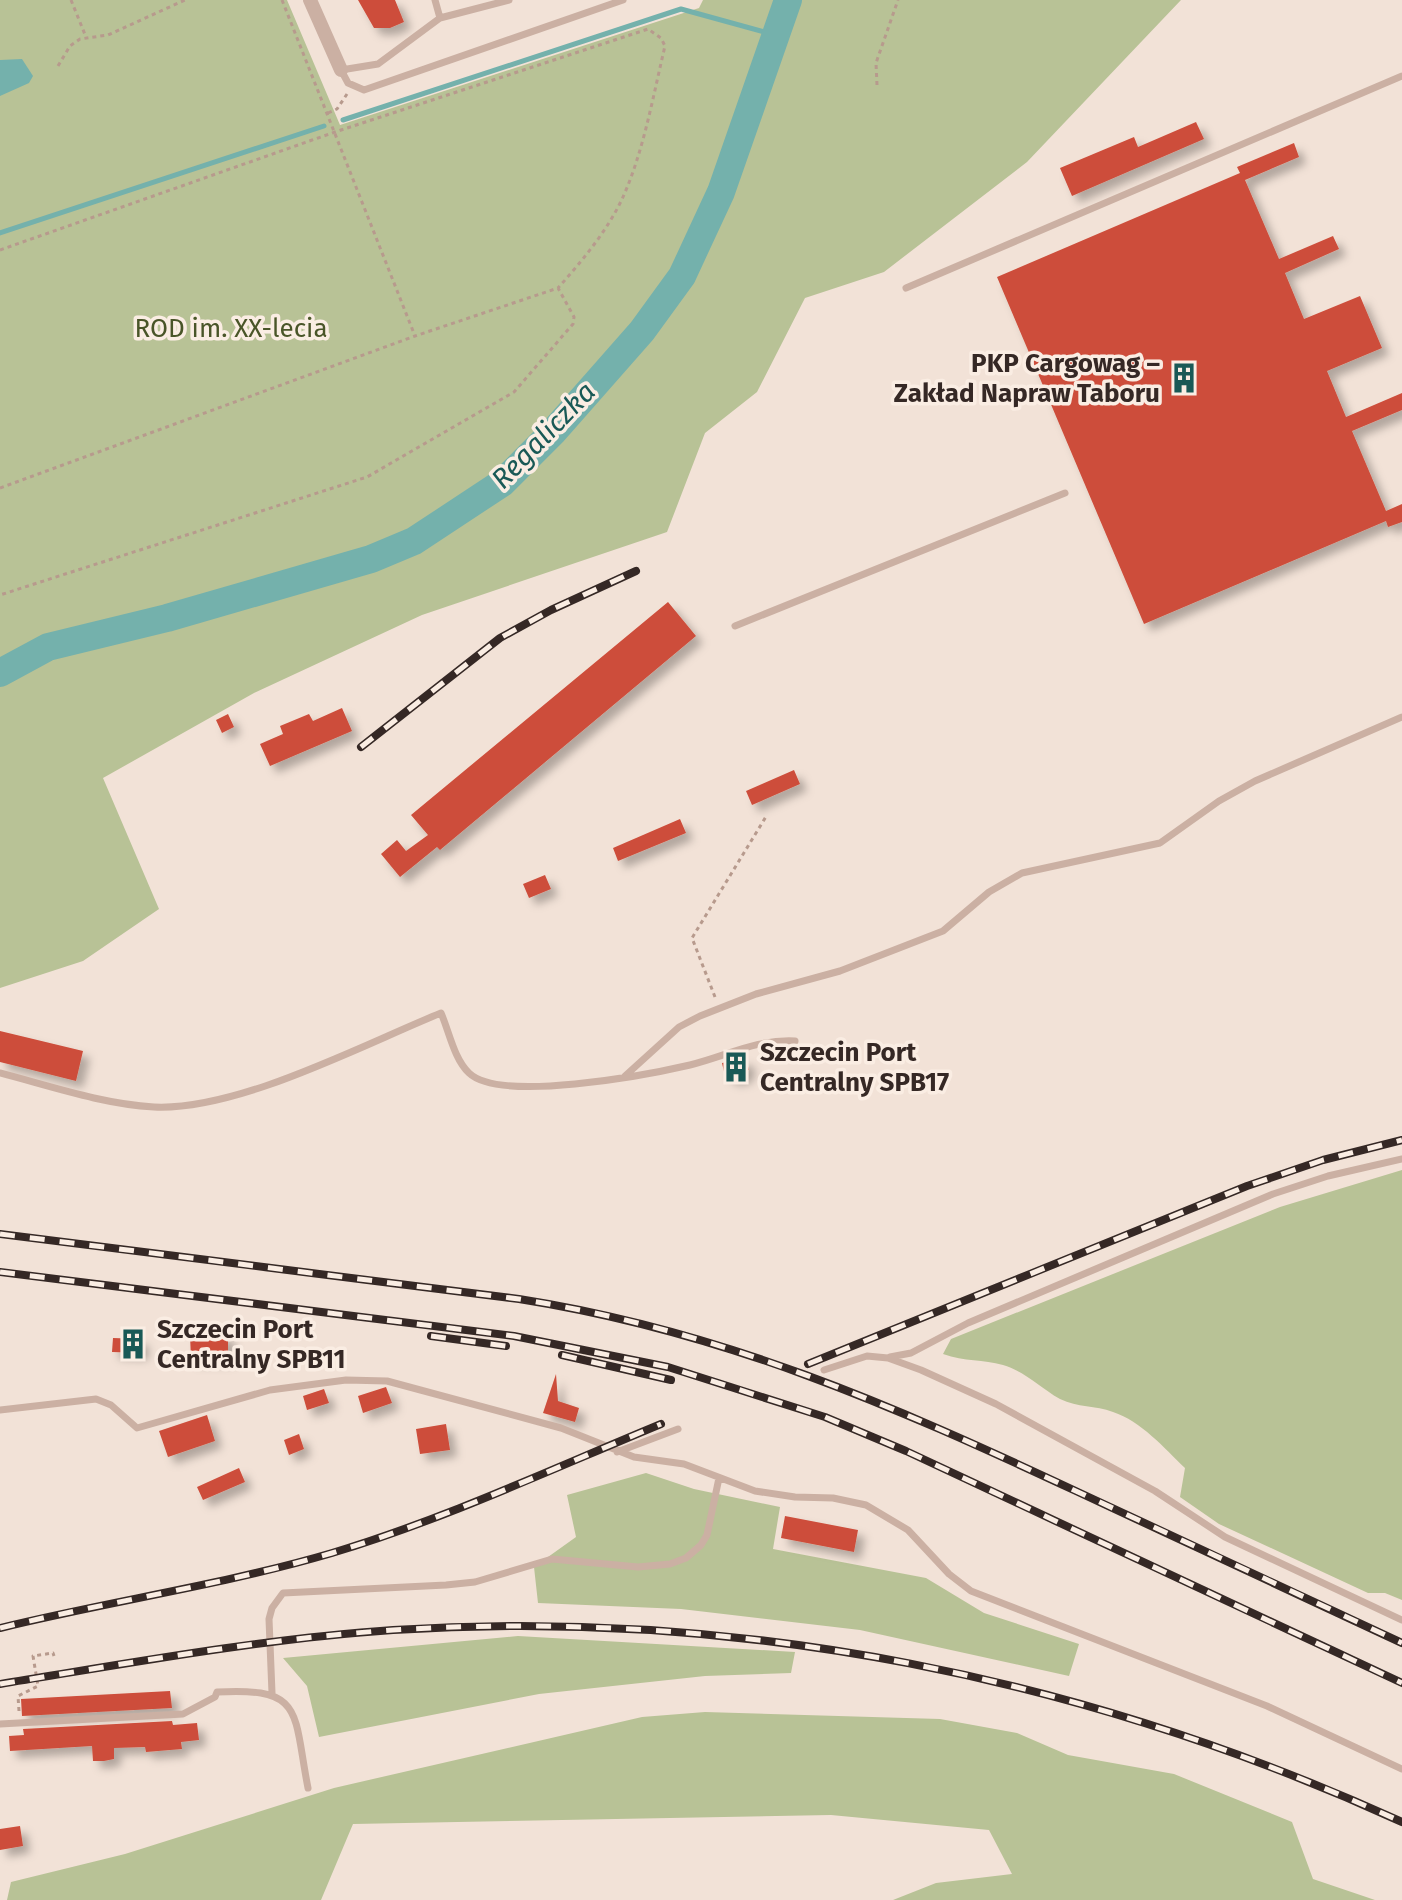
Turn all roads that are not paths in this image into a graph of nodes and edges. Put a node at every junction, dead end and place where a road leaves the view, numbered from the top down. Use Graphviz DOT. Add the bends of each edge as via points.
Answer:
graph roads {
  1 [pos="310,0"];
  2 [pos="435,0"];
  3 [pos="509,0"];
  4 [pos="623,0"];
  5 [pos="440,18"];
  6 [pos="341,70"];
  7 [pos="1402,76"];
  8 [pos="906,288"];
  9 [pos="1065,493"];
  10 [pos="735,626"];
  11 [pos="1402,717"];
  12 [pos="795,1041"];
  13 [pos="0,1073"];
  14 [pos="625,1076"];
  15 [pos="1402,1159"];
  16 [pos="888,1358"];
  17 [pos="824,1370"];
  18 [pos="0,1410"];
  19 [pos="678,1429"];
  20 [pos="617,1452"];
  21 [pos="719,1478"];
  22 [pos="1402,1620"];
  23 [pos="272,1693"];
  24 [pos="0,1724"];
  25 [pos="1402,1769"];
  26 [pos="308,1788"];
  1 -- 6 [label="street"];
  2 -- 5 [label="lane"];
  3 -- 5 [label="lane"];
  4 -- 6 [label="lane" via="364,90 348,83"];
  5 -- 6 [label="lane" via="378,64"];
  7 -- 8 [label="lane"];
  9 -- 10 [label="lane"];
  11 -- 14 [label="lane" via="1255,781 1160,843 1032,870 989,892 943,931 840,971 719,1008 679,1027"];
  12 -- 14 [label="lane" via="763,1041 700,1062"];
  13 -- 14 [label="lane" via="135,1105 189,1105 248,1091 441,1013 465,1068 486,1084 563,1085"];
  15 -- 16 [label="lane" via="1273,1194 968,1323 911,1353"];
  16 -- 17 [label="lane" via="857,1357"];
  16 -- 22 [label="lane" via="996,1404 1173,1500 1225,1537"];
  18 -- 20 [label="lane" via="96,1399 137,1428 270,1390 369,1379 561,1428"];
  19 -- 20 [label="lane"];
  20 -- 21 [label="lane" via="684,1464"];
  21 -- 23 [label="lane" via="707,1535 686,1558 670,1564 638,1567 552,1559 461,1584 283,1593 269,1619"];
  21 -- 25 [label="lane" via="770,1494 833,1498 881,1511 908,1530 957,1582 981,1596 1255,1701"];
  23 -- 24 [label="lane" via="217,1692 183,1714"];
  23 -- 26 [label="lane" via="294,1720"];
}
